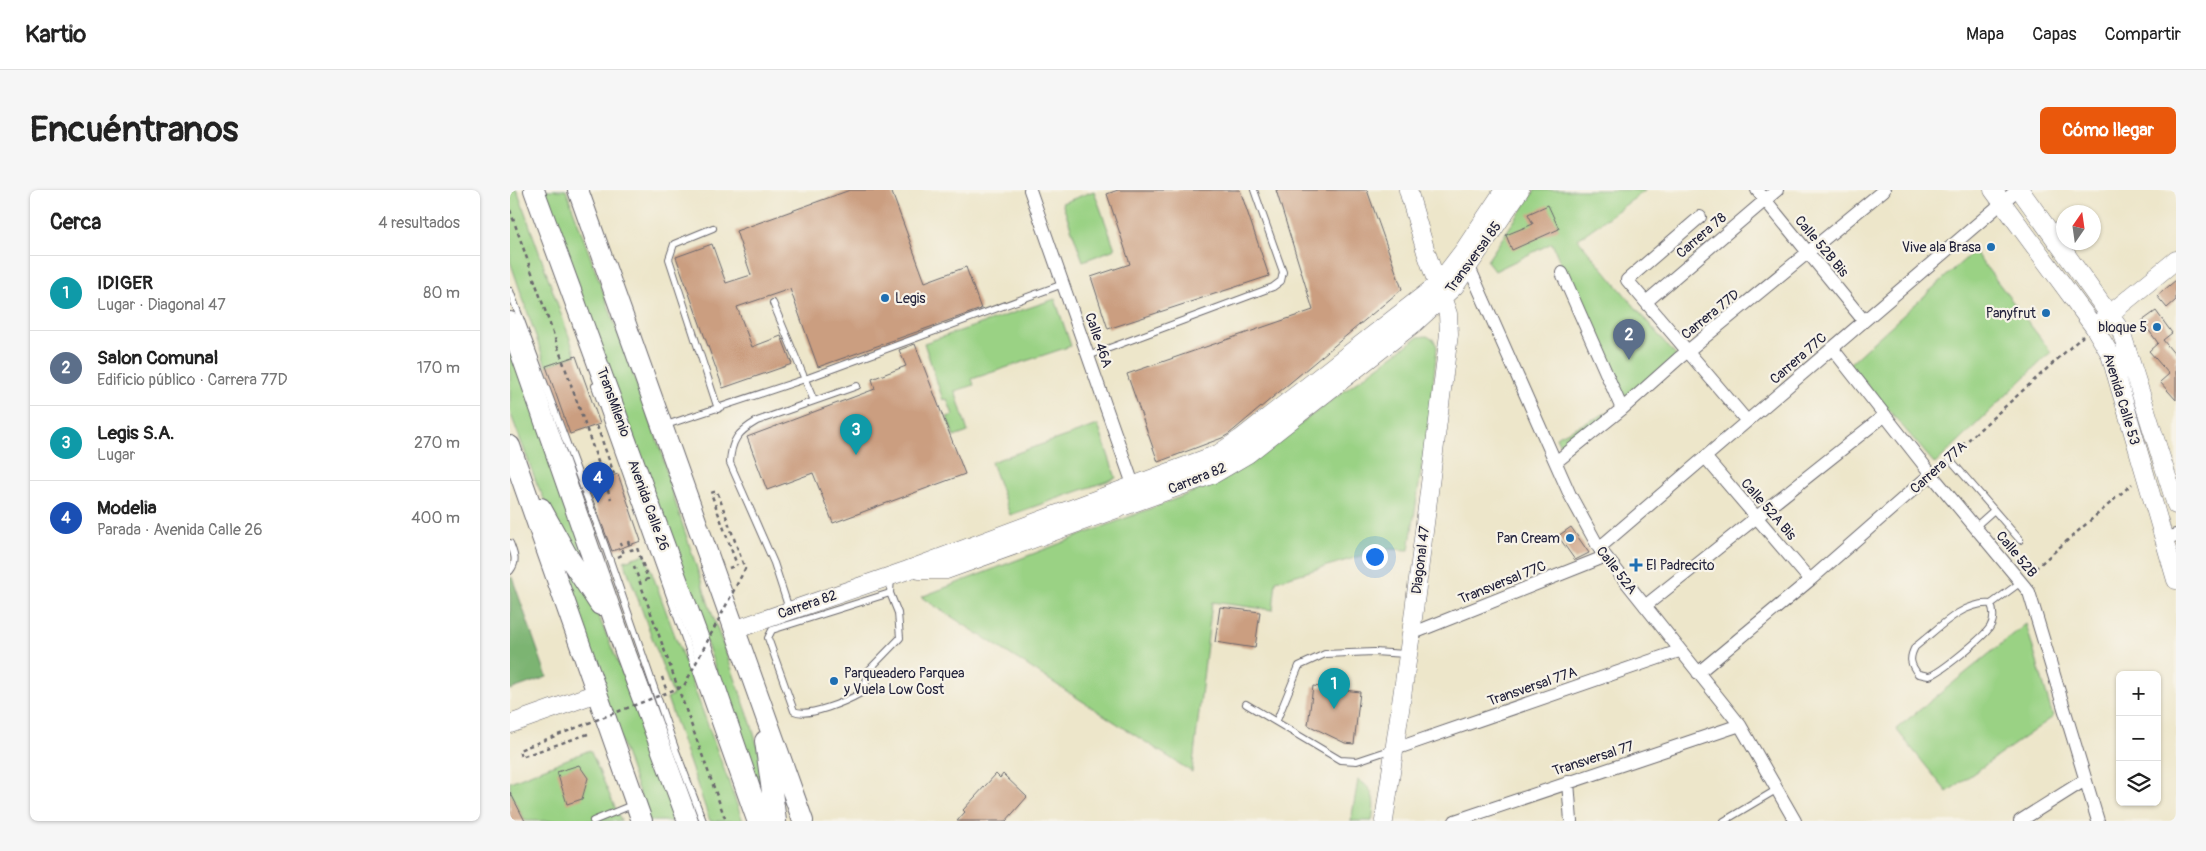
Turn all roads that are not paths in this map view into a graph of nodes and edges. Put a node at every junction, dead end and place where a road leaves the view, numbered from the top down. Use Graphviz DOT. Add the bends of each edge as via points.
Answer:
graph roads {
  1 [pos="534,190"];
  2 [pos="578,190"];
  3 [pos="1030,190"];
  4 [pos="1254,190"];
  5 [pos="1408,190"];
  6 [pos="1504,190"];
  7 [pos="1520,190"];
  8 [pos="1777,190"];
  9 [pos="1884,190"];
  10 [pos="2018,190"];
  11 [pos="1761,195"];
  12 [pos="1997,196"];
  13 [pos="1700,217"];
  14 [pos="713,228"];
  15 [pos="1808,252"];
  16 [pos="2176,260"];
  17 [pos="1469,267"];
  18 [pos="1562,273"];
  19 [pos="1063,284"];
  20 [pos="510,291"];
  21 [pos="1440,291"];
  22 [pos="1646,302"];
  23 [pos="773,303"];
  24 [pos="2110,314"];
  25 [pos="1864,320"];
  26 [pos="510,322"];
  27 [pos="2094,327"];
  28 [pos="1832,348"];
  29 [pos="1688,352"];
  30 [pos="1088,356"];
  31 [pos="592,376"];
  32 [pos="805,379"];
  33 [pos="857,386"];
  34 [pos="814,401"];
  35 [pos="718,409"];
  36 [pos="1622,409"];
  37 [pos="1885,415"];
  38 [pos="1747,421"];
  39 [pos="662,426"];
  40 [pos="510,445"];
  41 [pos="1705,457"];
  42 [pos="1949,458"];
  43 [pos="1556,462"];
  44 [pos="1931,474"];
  45 [pos="1136,493"];
  46 [pos="2176,505"];
  47 [pos="1994,510"];
  48 [pos="1756,517"];
  49 [pos="1975,527"];
  50 [pos="2170,537"];
  51 [pos="2020,540"];
  52 [pos="510,543"];
  53 [pos="1601,553"];
  54 [pos="510,571"];
  55 [pos="1810,580"];
  56 [pos="2176,580"];
  57 [pos="2021,582"];
  58 [pos="891,584"];
  59 [pos="1991,604"];
  60 [pos="1645,606"];
  61 [pos="789,610"];
  62 [pos="734,630"];
  63 [pos="1411,634"];
  64 [pos="1679,651"];
  65 [pos="626,654"];
  66 [pos="1408,654"];
  67 [pos="1698,673"];
  68 [pos="597,693"];
  69 [pos="758,698"];
  70 [pos="1246,704"];
  71 [pos="1277,720"];
  72 [pos="510,724"];
  73 [pos="1740,725"];
  74 [pos="1395,749"];
  75 [pos="2085,780"];
  76 [pos="1568,782"];
  77 [pos="1776,790"];
  78 [pos="639,812"];
  79 [pos="1471,818"];
  80 [pos="594,821"];
  81 [pos="688,821"];
  82 [pos="703,821"];
  83 [pos="750,821"];
  84 [pos="761,821"];
  85 [pos="776,821"];
  86 [pos="803,821"];
  87 [pos="1384,821"];
  88 [pos="1455,821"];
  89 [pos="1571,821"];
  90 [pos="1724,821"];
  91 [pos="1795,821"];
  92 [pos="2020,821"];
  93 [pos="2098,821"];
  1 -- 84 [label="main road, Avenida Calle 26" via="698,637"];
  2 -- 39 [label="main road"];
  3 -- 19 [label="street, Calle 46A"];
  4 -- 30 [label="lane" via="1283,272 1281,281 1273,287"];
  5 -- 21 [label="street"];
  6 -- 21 [label="street, Transversal 85"];
  7 -- 17 [label="street, Transversal 85"];
  8 -- 11 [label="street, Carrera 78"];
  9 -- 15 [label="street, Carrera 77D"];
  10 -- 12 [label="street, Carrera 77C"];
  10 -- 24 [label="street, Avenida Calle 53"];
  11 -- 15 [label="street, Calle 52B Bis"];
  11 -- 22 [label="street, Carrera 78"];
  12 -- 25 [label="street, Carrera 77C"];
  12 -- 27 [label="street, Avenida Calle 53"];
  13 -- 22 [label="street" via="1627,280"];
  14 -- 35 [label="lane" via="674,244 668,258"];
  15 -- 25 [label="street, Calle 52B Bis"];
  15 -- 29 [label="street, Carrera 77D"];
  16 -- 24 [label="street"];
  17 -- 21 [label="street, Transversal 85" via="1455,286"];
  17 -- 43 [label="street, Calle 52A"];
  18 -- 36 [label="street"];
  19 -- 30 [label="street, Calle 46A"];
  19 -- 32 [label="lane"];
  20 -- 82 [label="lane"];
  21 -- 45 [label="street, Carrera 82" via="1416,322 1248,454 1214,474"];
  21 -- 63 [label="street, Diagonal 47" via="1448,314 1449,334"];
  22 -- 29 [label="street"];
  23 -- 32 [label="lane"];
  24 -- 27 [label="street"];
  24 -- 46 [label="street, Avenida Calle 53" via="2124,338"];
  25 -- 28 [label="street, Carrera 77C"];
  26 -- 65 [label="main road"];
  27 -- 50 [label="street, Avenida Calle 53" via="2110,354 2144,473"];
  28 -- 37 [label="street, Calle 52B"];
  28 -- 38 [label="street, Carrera 77C"];
  29 -- 36 [label="street, Carrera 77D"];
  29 -- 38 [label="street"];
  30 -- 45 [label="street, Calle 46A"];
  31 -- 83 [label="lane, TransMilenio"];
  32 -- 34 [label="lane"];
  32 -- 35 [label="lane"];
  33 -- 34 [label="lane"];
  34 -- 61 [label="lane" via="742,429 730,453 730,463 774,563"];
  35 -- 39 [label="lane"];
  36 -- 43 [label="street, Carrera 77D"];
  37 -- 44 [label="street, Calle 52B"];
  37 -- 48 [label="street"];
  38 -- 41 [label="street, Carrera 77C"];
  39 -- 62 [label="main road"];
  40 -- 65 [label="main road" via="534,496 567,555 605,612"];
  40 -- 68 [label="main road"];
  41 -- 48 [label="street, Calle 52A Bis"];
  41 -- 53 [label="street, Carrera 77C"];
  42 -- 47 [label="lane"];
  43 -- 53 [label="street, Calle 52A"];
  44 -- 49 [label="street, Calle 52B"];
  44 -- 55 [label="street, Carrera 77A"];
  45 -- 58 [label="street, Carrera 82" via="946,570 908,570"];
  47 -- 49 [label="lane"];
  47 -- 51 [label="lane"];
  48 -- 55 [label="street, Calle 52A Bis"];
  48 -- 60 [label="street"];
  49 -- 57 [label="street, Calle 52B"];
  50 -- 56 [label="street, Avenida Calle 53"];
  52 -- 54 [label="lane" via="515,564"];
  53 -- 60 [label="street, Calle 52A"];
  53 -- 63 [label="street, Transversal 77C"];
  55 -- 67 [label="street, Carrera 77A"];
  57 -- 59 [label="lane"];
  57 -- 75 [label="street, Calle 52B" via="2035,606"];
  58 -- 58 [label="lane" via="900,638 868,671 865,688 861,693 811,712 794,711 768,638 772,630"];
  58 -- 61 [label="street, Carrera 82"];
  59 -- 59 [label="lane" via="1981,603 1965,609 1915,648 1911,662 1918,674 1928,676 1939,672 1985,633 1993,619"];
  60 -- 64 [label="street, Calle 52A"];
  61 -- 62 [label="street, Carrera 82"];
  62 -- 69 [label="main road"];
  63 -- 66 [label="street, Diagonal 47"];
  64 -- 67 [label="street, Calle 52A"];
  64 -- 74 [label="street, Transversal 77A"];
  65 -- 81 [label="main road"];
  66 -- 71 [label="lane" via="1325,654 1299,666"];
  66 -- 74 [label="street, Diagonal 47"];
  67 -- 73 [label="street, Calle 52A"];
  68 -- 72 [label="street"];
  68 -- 78 [label="main road"];
  69 -- 85 [label="main road"];
  69 -- 86 [label="main road"];
  70 -- 71 [label="lane"];
  71 -- 74 [label="lane" via="1340,760 1357,761"];
  73 -- 76 [label="street, Transversal 77"];
  73 -- 77 [label="street, Calle 52A"];
  74 -- 87 [label="street, Diagonal 47"];
  75 -- 92 [label="street"];
  75 -- 93 [label="street, Calle 52B"];
  76 -- 79 [label="street, Transversal 77"];
  76 -- 89 [label="street"];
  77 -- 90 [label="lane"];
  77 -- 91 [label="street, Calle 52A"];
  78 -- 80 [label="lane"];
  79 -- 88 [label="street, Transversal 77"];
}
